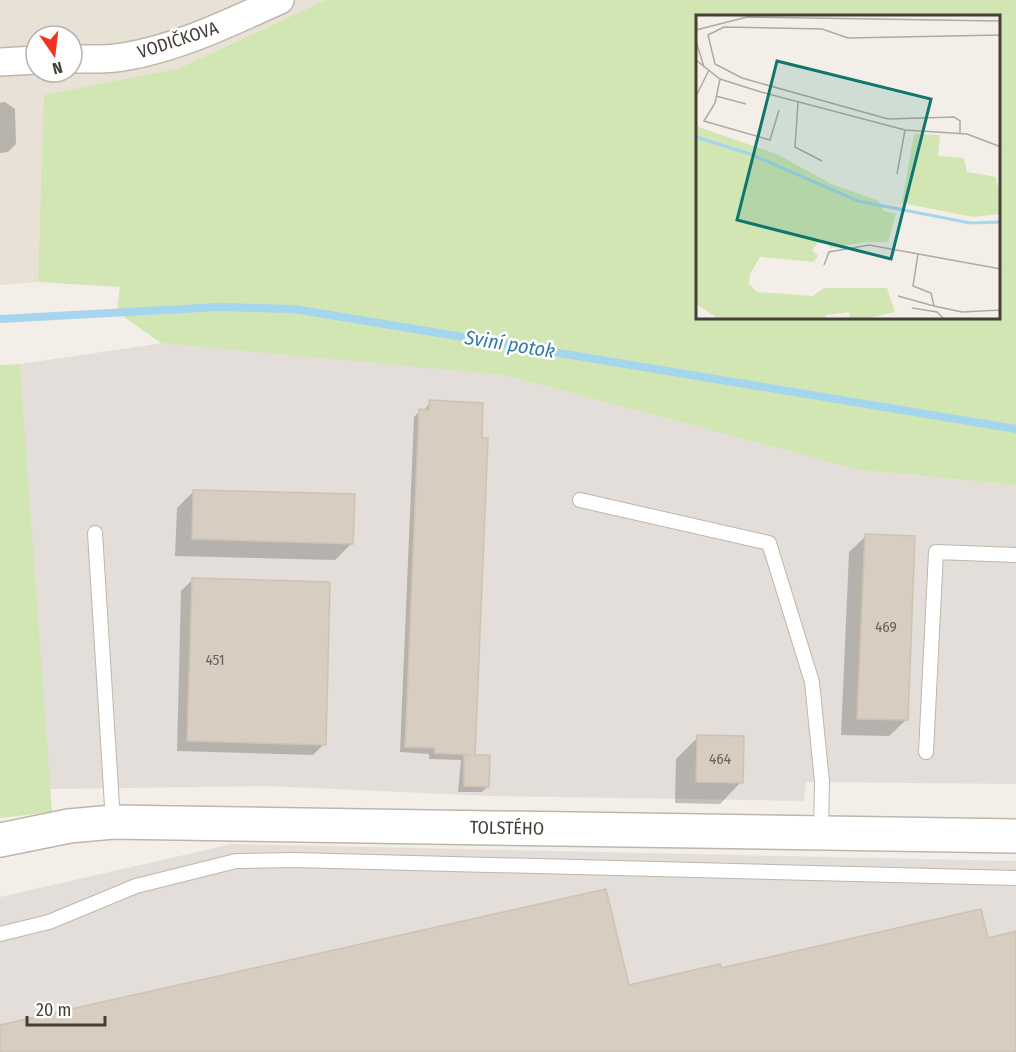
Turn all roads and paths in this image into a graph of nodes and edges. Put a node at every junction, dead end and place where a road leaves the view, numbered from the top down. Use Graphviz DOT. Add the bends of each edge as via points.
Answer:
graph roads {
  1 [pos="280,0"];
  2 [pos="84,59"];
  3 [pos="24,61"];
  4 [pos="0,62"];
  5 [pos="580,500"];
  6 [pos="95,533"];
  7 [pos="1016,555"];
  8 [pos="926,752"];
  9 [pos="113,822"];
  10 [pos="821,833"];
  11 [pos="1016,836"];
  12 [pos="0,840"];
  13 [pos="1016,878"];
  14 [pos="0,934"];
  1 -- 2 [label="street, VODIČKOVA" via="160,49 121,58"];
  3 -- 4 [label="street"];
  5 -- 10 [label="lane" via="769,543 812,682 822,782"];
  6 -- 9 [label="lane"];
  7 -- 8 [label="lane" via="936,552"];
  9 -- 10 [label="street, TOLSTÉHO"];
  9 -- 12 [label="street, TOLSTÉHO"];
  10 -- 11 [label="street, TOLSTÉHO"];
  13 -- 14 [label="lane" via="236,861 135,886 49,922"];
}
